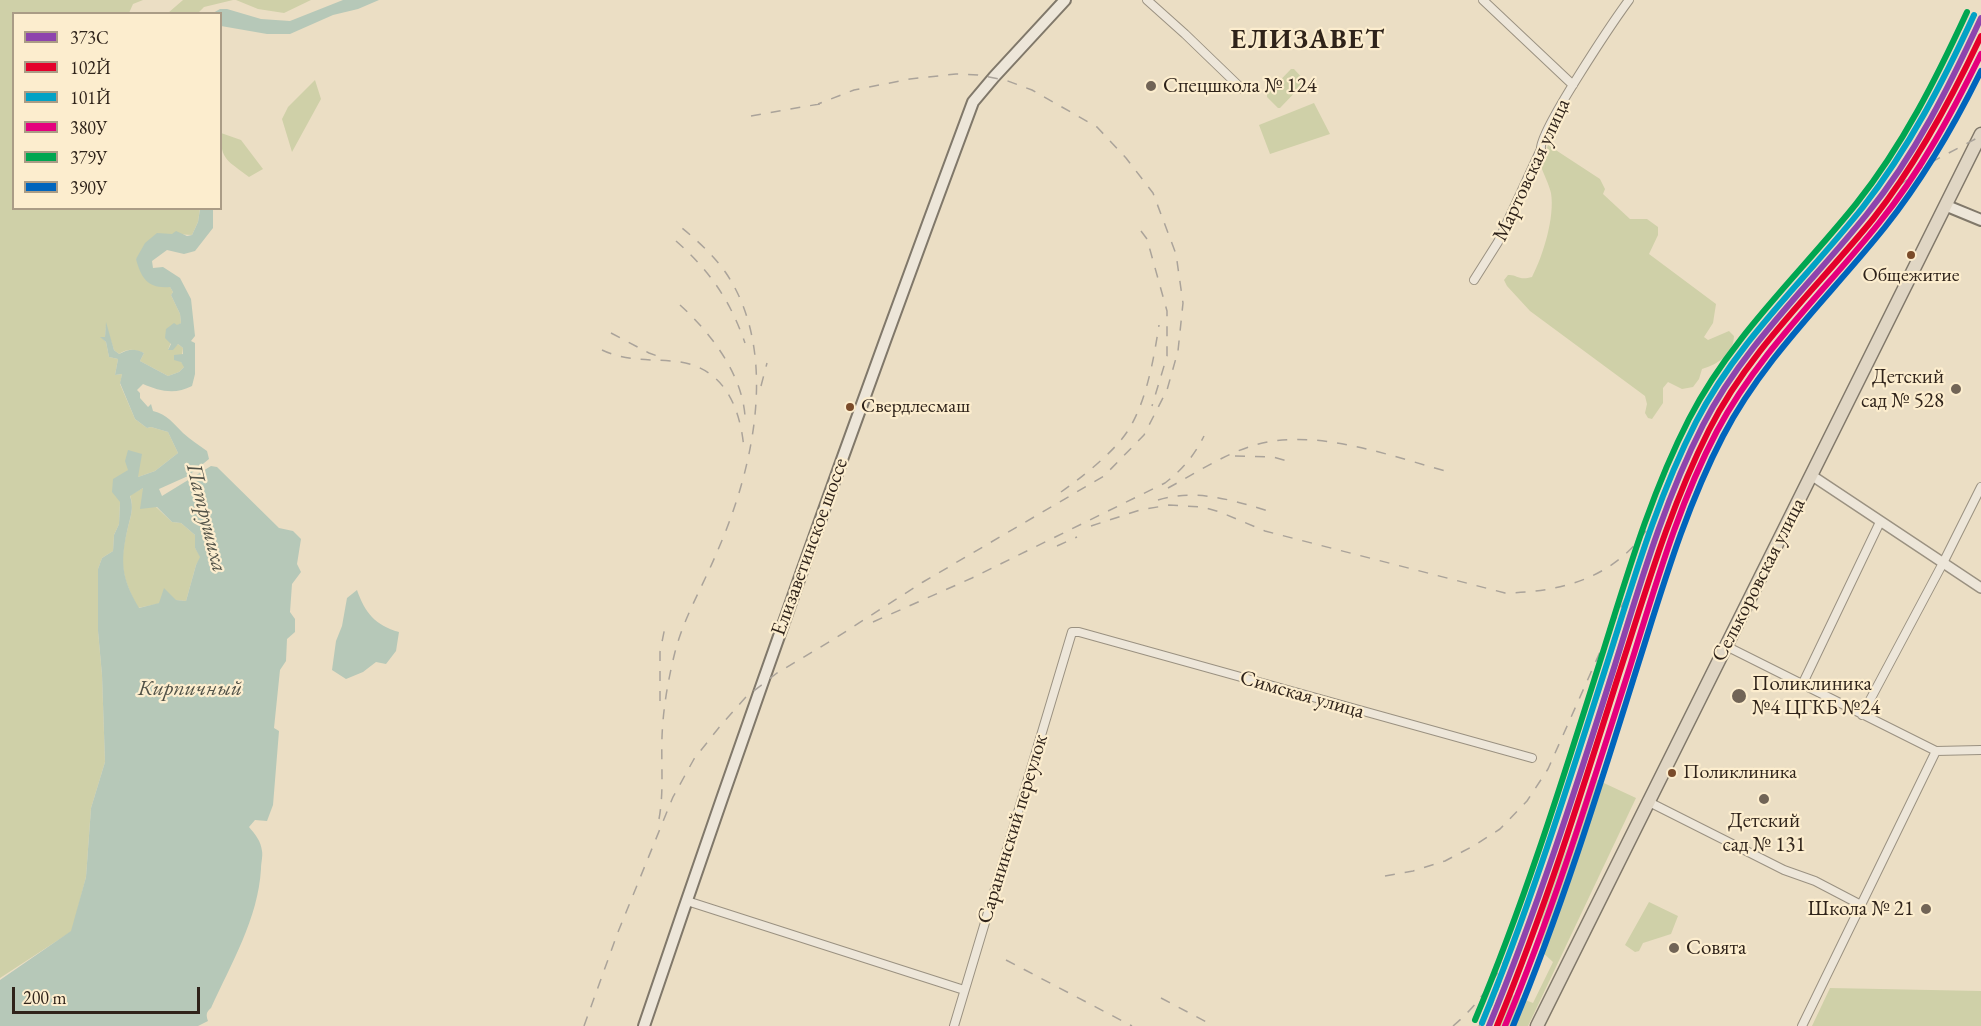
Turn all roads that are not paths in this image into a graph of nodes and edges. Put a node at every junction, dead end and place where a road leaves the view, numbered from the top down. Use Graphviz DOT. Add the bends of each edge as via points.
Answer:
graph roads {
  1 [pos="1065,0"];
  2 [pos="1147,0"];
  3 [pos="1483,0"];
  4 [pos="1629,0"];
  5 [pos="1573,85"];
  6 [pos="1242,89"];
  7 [pos="1981,134"];
  8 [pos="1947,207"];
  9 [pos="1981,220"];
  10 [pos="1474,280"];
  11 [pos="1811,475"];
  12 [pos="1981,487"];
  13 [pos="1880,522"];
  14 [pos="1943,564"];
  15 [pos="1981,588"];
  16 [pos="1072,632"];
  17 [pos="1726,646"];
  18 [pos="1802,685"];
  19 [pos="1862,715"];
  20 [pos="1981,750"];
  21 [pos="1936,751"];
  22 [pos="1532,758"];
  23 [pos="1647,801"];
  24 [pos="687,901"];
  25 [pos="1861,904"];
  26 [pos="964,990"];
  27 [pos="644,1026"];
  28 [pos="954,1026"];
  29 [pos="1537,1026"];
  30 [pos="1802,1026"];
  1 -- 24 [label="main road, Елизаветинское шоссе" via="973,102 761,684"];
  2 -- 6 [label="street"];
  3 -- 5 [label="street"];
  4 -- 5 [label="street, Мартовская улица"];
  5 -- 10 [label="street, Мартовская улица" via="1540,144 1498,242"];
  7 -- 8 [label="main road, Селькоровская улица"];
  8 -- 9 [label="main road"];
  8 -- 11 [label="main road, Селькоровская улица"];
  11 -- 13 [label="street"];
  11 -- 17 [label="main road, Селькоровская улица"];
  12 -- 14 [label="street"];
  13 -- 14 [label="street"];
  13 -- 18 [label="street"];
  14 -- 15 [label="street"];
  14 -- 19 [label="street"];
  16 -- 22 [label="street, Симская улица"];
  16 -- 26 [label="street, Саранинский переулок"];
  17 -- 18 [label="street"];
  17 -- 23 [label="main road, Селькоровская улица"];
  18 -- 19 [label="street"];
  19 -- 21 [label="street"];
  20 -- 21 [label="street"];
  21 -- 25 [label="street"];
  23 -- 25 [label="street"];
  23 -- 29 [label="main road, Селькоровская улица"];
  24 -- 26 [label="street"];
  24 -- 27 [label="main road, Елизаветинское шоссе"];
  25 -- 30 [label="street"];
  26 -- 28 [label="street, Саранинский переулок"];
}
